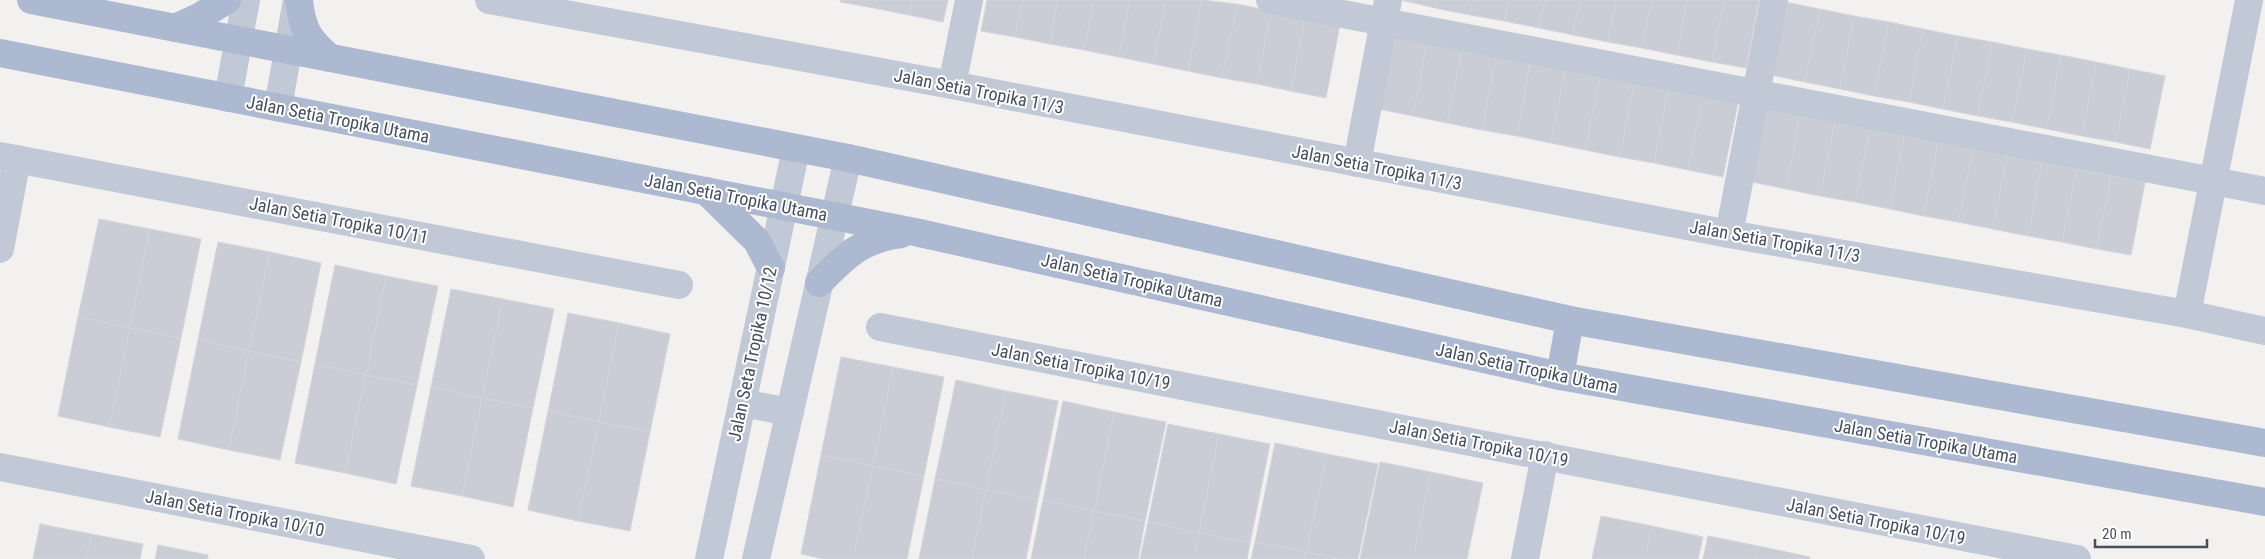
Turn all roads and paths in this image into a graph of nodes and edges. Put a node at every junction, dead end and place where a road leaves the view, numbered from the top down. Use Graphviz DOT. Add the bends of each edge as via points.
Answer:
graph roads {
  1 [pos="31,0"];
  2 [pos="227,0"];
  3 [pos="246,0"];
  4 [pos="298,0"];
  5 [pos="489,0"];
  6 [pos="969,0"];
  7 [pos="1270,0"];
  8 [pos="1774,0"];
  9 [pos="2249,0"];
  10 [pos="563,7"];
  11 [pos="1386,11"];
  12 [pos="174,28"];
  13 [pos="238,40"];
  14 [pos="288,50"];
  15 [pos="0,53"];
  16 [pos="330,58"];
  17 [pos="952,85"];
  18 [pos="1755,93"];
  19 [pos="228,98"];
  20 [pos="278,107"];
  21 [pos="796,148"];
  22 [pos="8,158"];
  23 [pos="848,158"];
  24 [pos="1357,164"];
  25 [pos="2214,182"];
  26 [pos="706,191"];
  27 [pos="2265,191"];
  28 [pos="784,206"];
  29 [pos="834,216"];
  30 [pos="915,232"];
  31 [pos="1729,234"];
  32 [pos="0,249"];
  33 [pos="771,268"];
  34 [pos="819,283"];
  35 [pos="679,285"];
  36 [pos="2187,314"];
  37 [pos="1570,320"];
  38 [pos="880,327"];
  39 [pos="2265,331"];
  40 [pos="1560,376"];
  41 [pos="742,403"];
  42 [pos="790,412"];
  43 [pos="2265,444"];
  44 [pos="1545,455"];
  45 [pos="0,468"];
  46 [pos="2265,502"];
  47 [pos="471,559"];
  48 [pos="709,559"];
  49 [pos="756,559"];
  50 [pos="1525,559"];
  51 [pos="2078,559"];
  1 -- 12 [label="main road"];
  2 -- 12 [label="main road" via="199,18"];
  3 -- 13 [label="street"];
  4 -- 14 [label="street"];
  4 -- 16 [label="main road" via="304,31 314,45"];
  5 -- 10 [label="street, Jalan Setia Tropika 11/3"];
  6 -- 17 [label="street"];
  7 -- 11 [label="street"];
  8 -- 18 [label="street"];
  9 -- 25 [label="street"];
  10 -- 17 [label="street, Jalan Setia Tropika 11/3"];
  11 -- 18 [label="street"];
  11 -- 24 [label="street"];
  12 -- 13 [label="main road"];
  13 -- 14 [label="main road"];
  13 -- 19 [label="street"];
  14 -- 16 [label="main road"];
  14 -- 20 [label="street"];
  15 -- 19 [label="main road, Jalan Setia Tropika Utama"];
  16 -- 21 [label="main road"];
  17 -- 24 [label="street, Jalan Setia Tropika 11/3"];
  18 -- 25 [label="street"];
  18 -- 31 [label="street"];
  19 -- 20 [label="main road, Jalan Setia Tropika Utama"];
  20 -- 26 [label="main road, Jalan Setia Tropika Utama"];
  21 -- 23 [label="main road"];
  21 -- 28 [label="street, Jalan Seta Tropika 10/12"];
  22 -- 32 [label="street"];
  22 -- 35 [label="street, Jalan Setia Tropika 10/11"];
  23 -- 29 [label="street"];
  23 -- 37 [label="main road"];
  24 -- 31 [label="street, Jalan Setia Tropika 11/3"];
  25 -- 27 [label="street"];
  25 -- 36 [label="street"];
  26 -- 28 [label="main road, Jalan Setia Tropika Utama"];
  26 -- 33 [label="main road" via="757,241"];
  28 -- 29 [label="main road, Jalan Setia Tropika Utama"];
  28 -- 33 [label="street, Jalan Seta Tropika 10/12"];
  29 -- 30 [label="main road, Jalan Setia Tropika Utama"];
  29 -- 34 [label="street"];
  30 -- 34 [label="main road" via="865,242 844,257"];
  30 -- 40 [label="main road, Jalan Setia Tropika Utama"];
  31 -- 36 [label="street, Jalan Setia Tropika 11/3"];
  33 -- 41 [label="street, Jalan Seta Tropika 10/12"];
  34 -- 42 [label="street"];
  36 -- 39 [label="street, Jalan Setia Tropika 11/3"];
  37 -- 40 [label="main road"];
  37 -- 43 [label="main road"];
  38 -- 44 [label="street, Jalan Setia Tropika 10/19"];
  40 -- 46 [label="main road, Jalan Setia Tropika Utama"];
  41 -- 42 [label="street"];
  41 -- 48 [label="street, Jalan Seta Tropika 10/12"];
  42 -- 49 [label="street"];
  44 -- 50 [label="street"];
  44 -- 51 [label="street, Jalan Setia Tropika 10/19"];
  45 -- 47 [label="street, Jalan Setia Tropika 10/10"];
}
